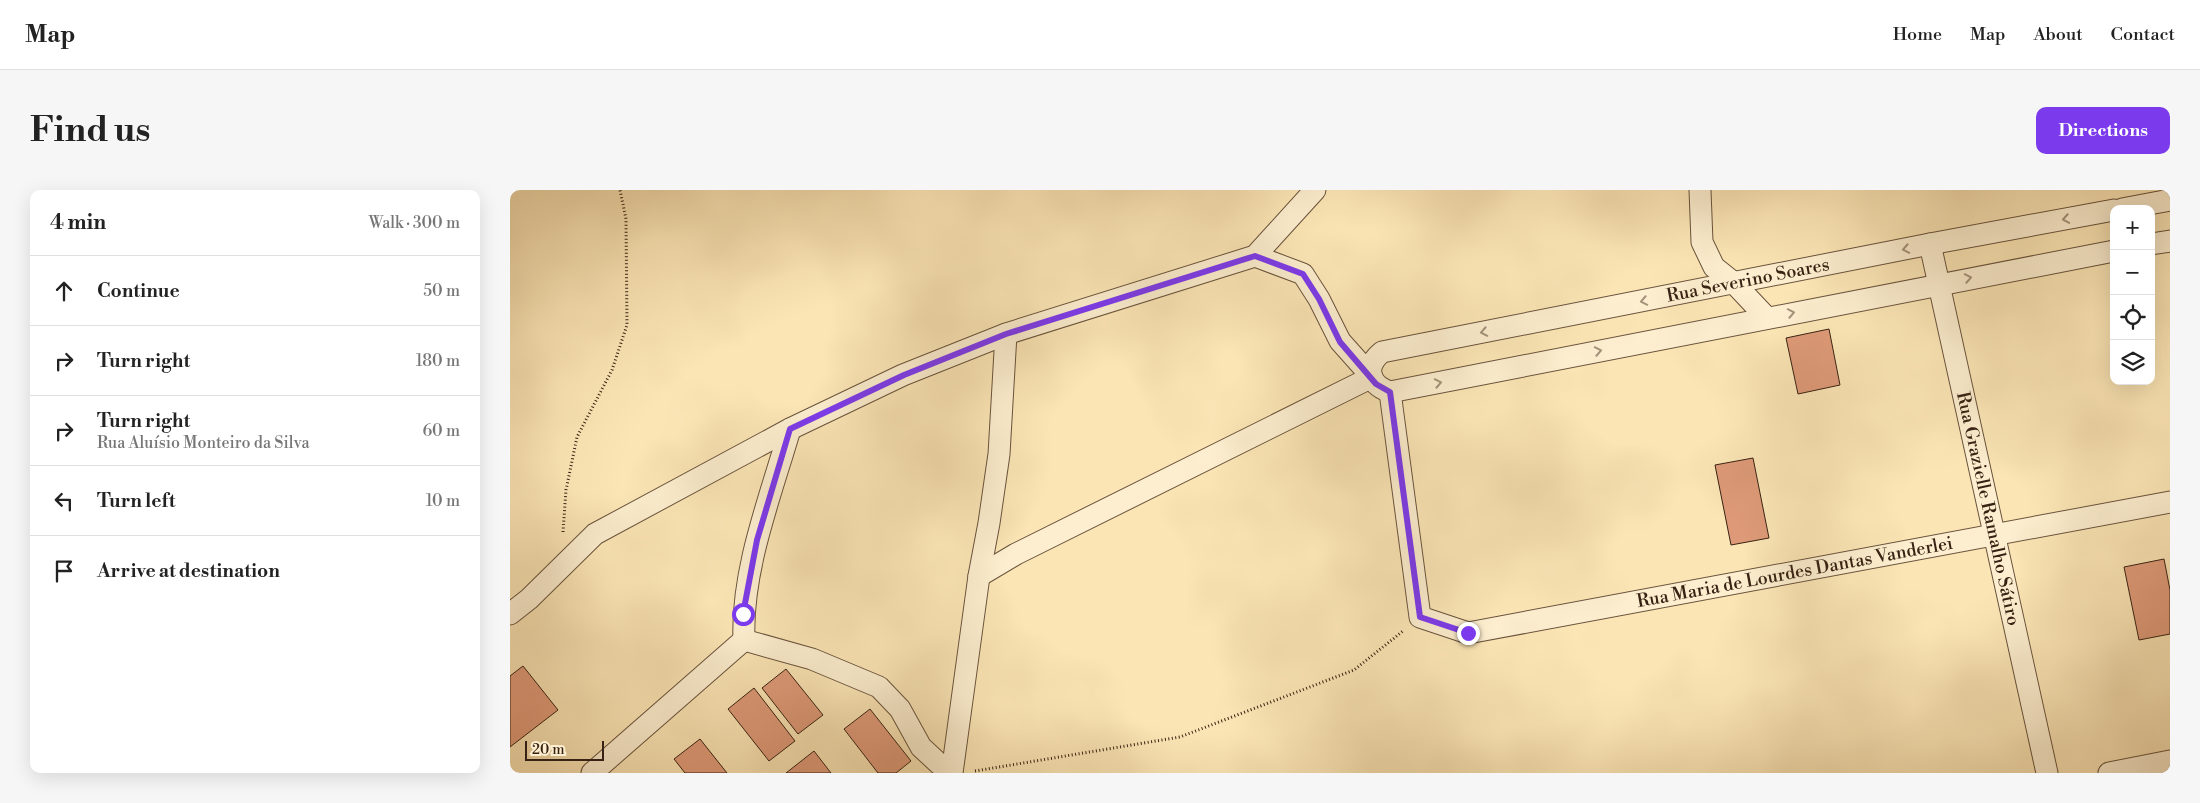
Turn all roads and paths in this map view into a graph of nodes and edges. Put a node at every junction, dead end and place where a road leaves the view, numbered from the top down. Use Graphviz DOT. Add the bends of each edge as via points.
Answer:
graph roads {
  1 [pos="620,190"];
  2 [pos="1315,190"];
  3 [pos="1700,190"];
  4 [pos="2170,200"];
  5 [pos="2143,205"];
  6 [pos="2110,211"];
  7 [pos="2170,241"];
  8 [pos="2155,243"];
  9 [pos="1930,244"];
  10 [pos="2110,252"];
  11 [pos="1255,256"];
  12 [pos="1734,283"];
  13 [pos="1939,284"];
  14 [pos="1766,318"];
  15 [pos="1006,334"];
  16 [pos="1372,377"];
  17 [pos="1390,392"];
  18 [pos="790,429"];
  19 [pos="2170,502"];
  20 [pos="1996,536"];
  21 [pos="562,538"];
  22 [pos="979,576"];
  23 [pos="510,614"];
  24 [pos="1420,617"];
  25 [pos="744,640"];
  26 [pos="2170,761"];
  27 [pos="958,772"];
  28 [pos="592,773"];
  29 [pos="2047,773"];
  30 [pos="2110,773"];
  1 -- 21 [label="path" via="626,219 627,325 612,370 577,437 566,490"];
  2 -- 11 [label="street"];
  3 -- 12 [label="street" via="1702,242 1714,267"];
  4 -- 5 [label="street"];
  6 -- 9 [label="street, Rua Severino Soares, one-way"];
  7 -- 8 [label="street"];
  9 -- 12 [label="street, Rua Severino Soares, one-way"];
  9 -- 13 [label="street, Rua Grazielle Ramalho Sátiro"];
  13 -- 10 [label="street, one-way"];
  11 -- 15 [label="street"];
  11 -- 16 [label="street" via="1303,274 1340,342"];
  12 -- 14 [label="street"];
  12 -- 16 [label="street, Rua Severino Soares, one-way" via="1382,352 1373,359"];
  14 -- 13 [label="street, one-way"];
  13 -- 20 [label="street, Rua Grazielle Ramalho Sátiro"];
  17 -- 14 [label="street, one-way"];
  15 -- 18 [label="street" via="904,375"];
  15 -- 22 [label="street" via="999,454"];
  16 -- 17 [label="street"];
  16 -- 22 [label="street" via="1016,554"];
  17 -- 24 [label="street"];
  18 -- 23 [label="street" via="596,534"];
  18 -- 25 [label="street" via="757,540 743,614"];
  19 -- 20 [label="street, Rua Maria de Lourdes Dantas Vanderlei"];
  20 -- 24 [label="street, Rua Maria de Lourdes Dantas Vanderlei" via="1468,633"];
  20 -- 29 [label="street, Rua Grazielle Ramalho Sátiro"];
  22 -- 27 [label="street"];
  24 -- 27 [label="path" via="1354,670 1180,737"];
  25 -- 27 [label="street" via="812,659 879,687 900,709 921,747"];
  25 -- 28 [label="street"];
  26 -- 30 [label="street"];
}
